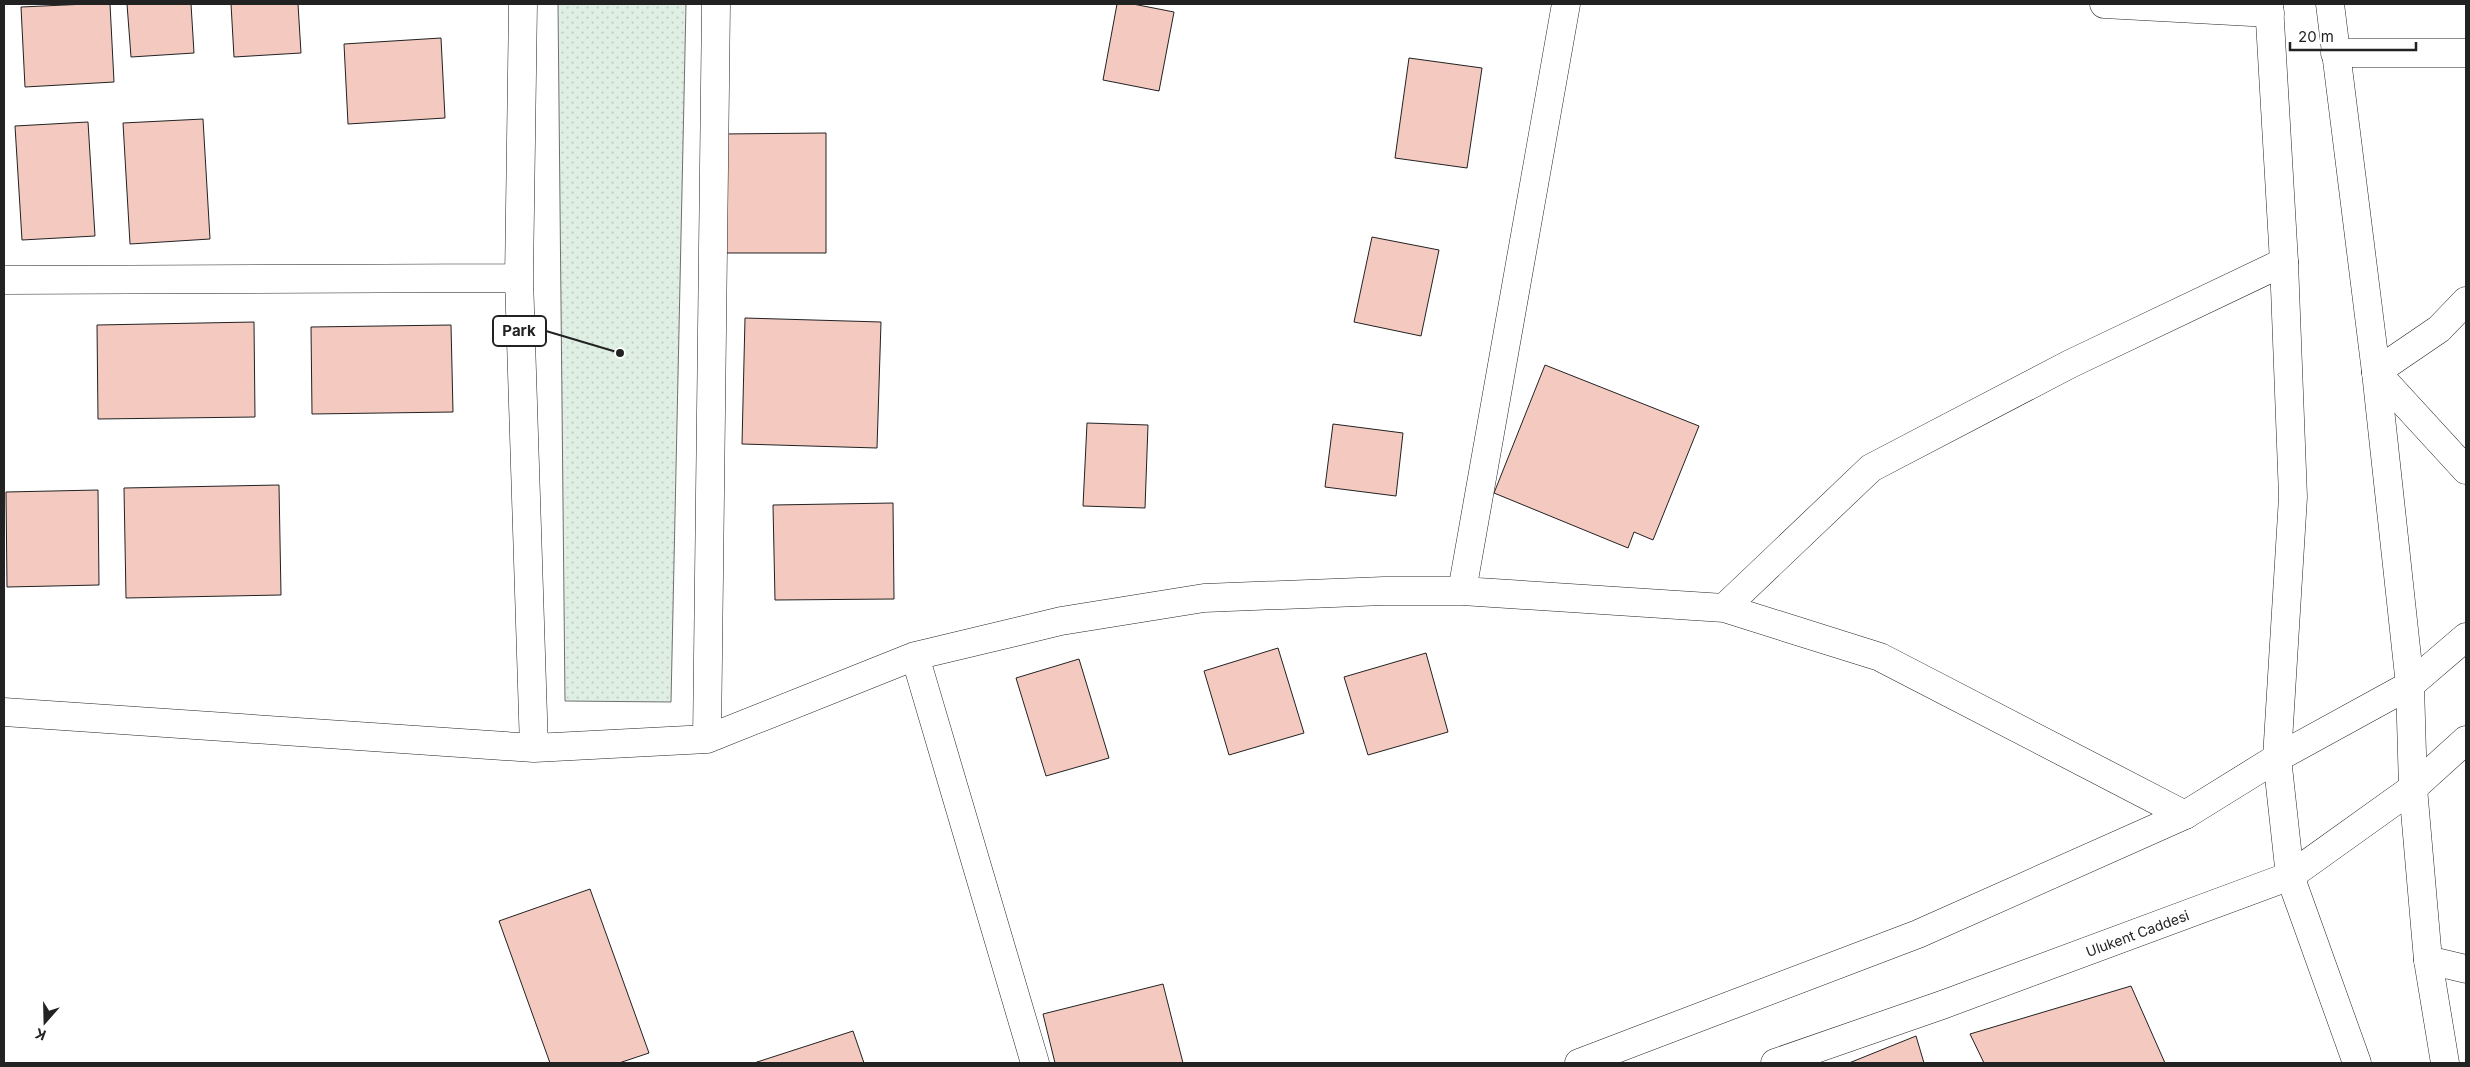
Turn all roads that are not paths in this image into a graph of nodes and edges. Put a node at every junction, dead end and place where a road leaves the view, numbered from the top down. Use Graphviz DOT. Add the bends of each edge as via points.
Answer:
graph roads {
  1 [pos="523,4"];
  2 [pos="716,4"];
  3 [pos="1566,4"];
  4 [pos="2104,4"];
  5 [pos="2330,4"];
  6 [pos="2269,8"];
  7 [pos="2466,52"];
  8 [pos="2336,53"];
  9 [pos="2284,262"];
  10 [pos="519,278"];
  11 [pos="4,280"];
  12 [pos="2466,301"];
  13 [pos="2376,372"];
  14 [pos="2466,470"];
  15 [pos="1462,591"];
  16 [pos="1724,608"];
  17 [pos="2466,637"];
  18 [pos="915,656"];
  19 [pos="2410,685"];
  20 [pos="4,712"];
  21 [pos="707,739"];
  22 [pos="2466,742"];
  23 [pos="534,748"];
  24 [pos="2277,758"];
  25 [pos="2413,788"];
  26 [pos="2185,814"];
  27 [pos="2290,876"];
  28 [pos="2428,960"];
  29 [pos="2466,969"];
  30 [pos="1035,1063"];
  31 [pos="1579,1063"];
  32 [pos="1775,1063"];
  33 [pos="2357,1063"];
  34 [pos="2445,1063"];
  1 -- 10 [label="street"];
  2 -- 21 [label="street"];
  3 -- 15 [label="street"];
  4 -- 6 [label="street"];
  5 -- 8 [label="street"];
  6 -- 9 [label="street"];
  7 -- 8 [label="street"];
  8 -- 13 [label="street"];
  9 -- 16 [label="street" via="2070,364 1871,468"];
  9 -- 24 [label="street" via="2293,497"];
  10 -- 11 [label="street"];
  10 -- 23 [label="street"];
  12 -- 13 [label="street" via="2439,329"];
  13 -- 14 [label="street"];
  13 -- 19 [label="street"];
  15 -- 16 [label="street"];
  15 -- 18 [label="street" via="1204,598 1061,621"];
  16 -- 26 [label="street" via="1880,657"];
  17 -- 19 [label="street"];
  18 -- 21 [label="street"];
  18 -- 30 [label="street"];
  19 -- 24 [label="street"];
  19 -- 25 [label="street"];
  20 -- 23 [label="street"];
  21 -- 23 [label="street"];
  22 -- 25 [label="street, Ulukent Caddesi"];
  24 -- 26 [label="street"];
  24 -- 27 [label="street"];
  25 -- 27 [label="street, Ulukent Caddesi"];
  25 -- 28 [label="street"];
  26 -- 31 [label="street" via="1918,934"];
  27 -- 32 [label="street, Ulukent Caddesi"];
  27 -- 33 [label="street"];
  28 -- 29 [label="street"];
  28 -- 34 [label="street"];
}
